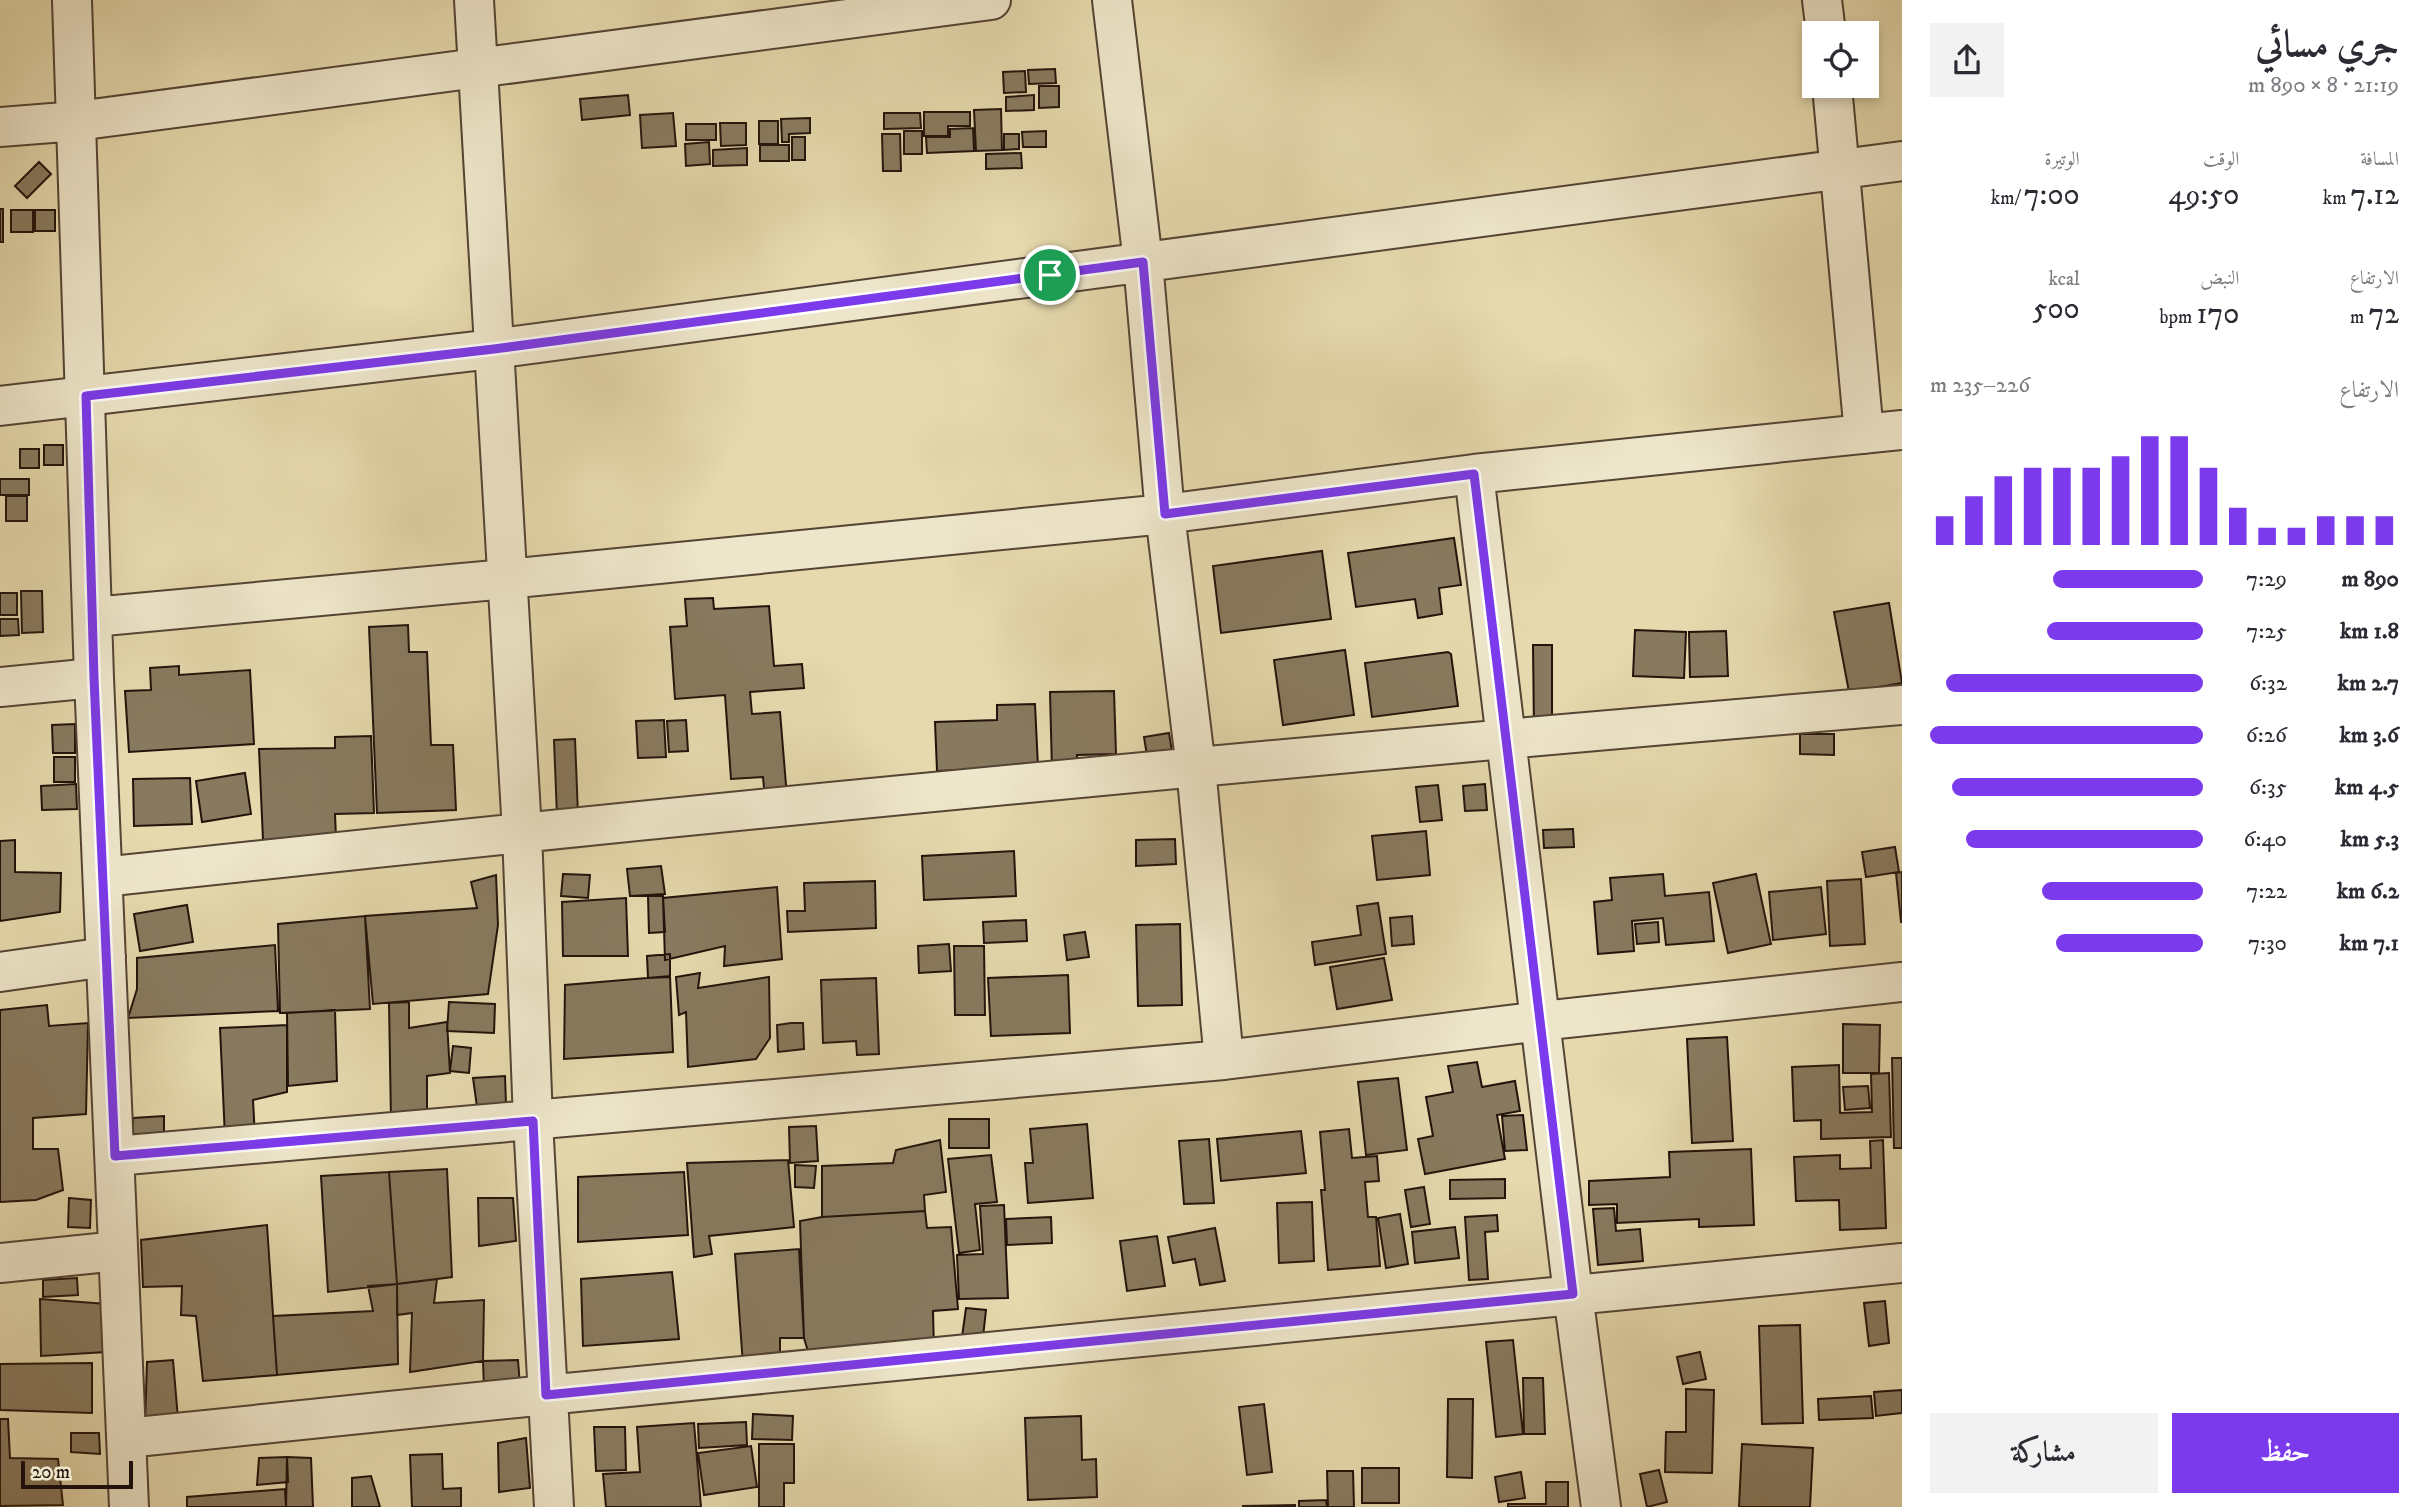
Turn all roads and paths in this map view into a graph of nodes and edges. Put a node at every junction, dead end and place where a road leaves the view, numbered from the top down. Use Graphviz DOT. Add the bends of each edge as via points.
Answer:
graph roads {
  1 [pos="72,0"];
  2 [pos="474,0"];
  3 [pos="991,0"];
  4 [pos="1112,0"];
  5 [pos="1822,0"];
  6 [pos="1825,21"];
  7 [pos="477,69"];
  8 [pos="1833,98"];
  9 [pos="77,121"];
  10 [pos="0,127"];
  11 [pos="1902,161"];
  12 [pos="1841,168"];
  13 [pos="1143,262"];
  14 [pos="494,349"];
  15 [pos="86,396"];
  16 [pos="0,406"];
  17 [pos="1902,430"];
  18 [pos="1864,434"];
  19 [pos="1474,474"];
  20 [pos="1165,514"];
  21 [pos="506,579"];
  22 [pos="93,617"];
  23 [pos="94,678"];
  24 [pos="0,687"];
  25 [pos="1902,705"];
  26 [pos="1507,738"];
  27 [pos="1196,768"];
  28 [pos="522,832"];
  29 [pos="103,877"];
  30 [pos="106,957"];
  31 [pos="0,972"];
  32 [pos="1902,982"];
  33 [pos="1541,1021"];
  34 [pos="1224,1060"];
  35 [pos="533,1121"];
  36 [pos="115,1156"];
  37 [pos="118,1251"];
  38 [pos="0,1263"];
  39 [pos="1902,1263"];
  40 [pos="1573,1294"];
  41 [pos="546,1395"];
  42 [pos="127,1438"];
  43 [pos="129,1507"];
  44 [pos="554,1507"];
  45 [pos="1601,1507"];
  1 -- 9 [label="street"];
  2 -- 7 [label="street"];
  3 -- 7 [label="street"];
  4 -- 13 [label="street"];
  5 -- 6 [label="street"];
  7 -- 9 [label="street"];
  7 -- 14 [label="street"];
  8 -- 12 [label="street"];
  9 -- 10 [label="street"];
  9 -- 15 [label="street"];
  11 -- 12 [label="street"];
  12 -- 13 [label="street"];
  12 -- 18 [label="street"];
  13 -- 14 [label="street"];
  13 -- 20 [label="street"];
  14 -- 15 [label="street"];
  14 -- 21 [label="street"];
  15 -- 16 [label="street"];
  15 -- 22 [label="street"];
  17 -- 18 [label="street"];
  18 -- 19 [label="street"];
  19 -- 20 [label="street"];
  19 -- 26 [label="street"];
  20 -- 21 [label="street"];
  20 -- 27 [label="street"];
  21 -- 22 [label="street"];
  21 -- 28 [label="street"];
  22 -- 23 [label="street"];
  23 -- 24 [label="street"];
  23 -- 29 [label="street"];
  25 -- 26 [label="street"];
  26 -- 27 [label="street"];
  26 -- 33 [label="street"];
  27 -- 28 [label="street"];
  27 -- 34 [label="street"];
  28 -- 29 [label="street"];
  28 -- 35 [label="street"];
  29 -- 30 [label="street"];
  30 -- 31 [label="street"];
  30 -- 36 [label="street"];
  32 -- 33 [label="street"];
  33 -- 34 [label="street"];
  33 -- 40 [label="street"];
  34 -- 35 [label="street"];
  35 -- 36 [label="street"];
  35 -- 41 [label="street"];
  36 -- 37 [label="street"];
  37 -- 38 [label="street"];
  37 -- 42 [label="street"];
  39 -- 40 [label="street"];
  40 -- 41 [label="street"];
  40 -- 45 [label="street"];
  41 -- 42 [label="street"];
  41 -- 44 [label="street"];
  42 -- 43 [label="street"];
}
